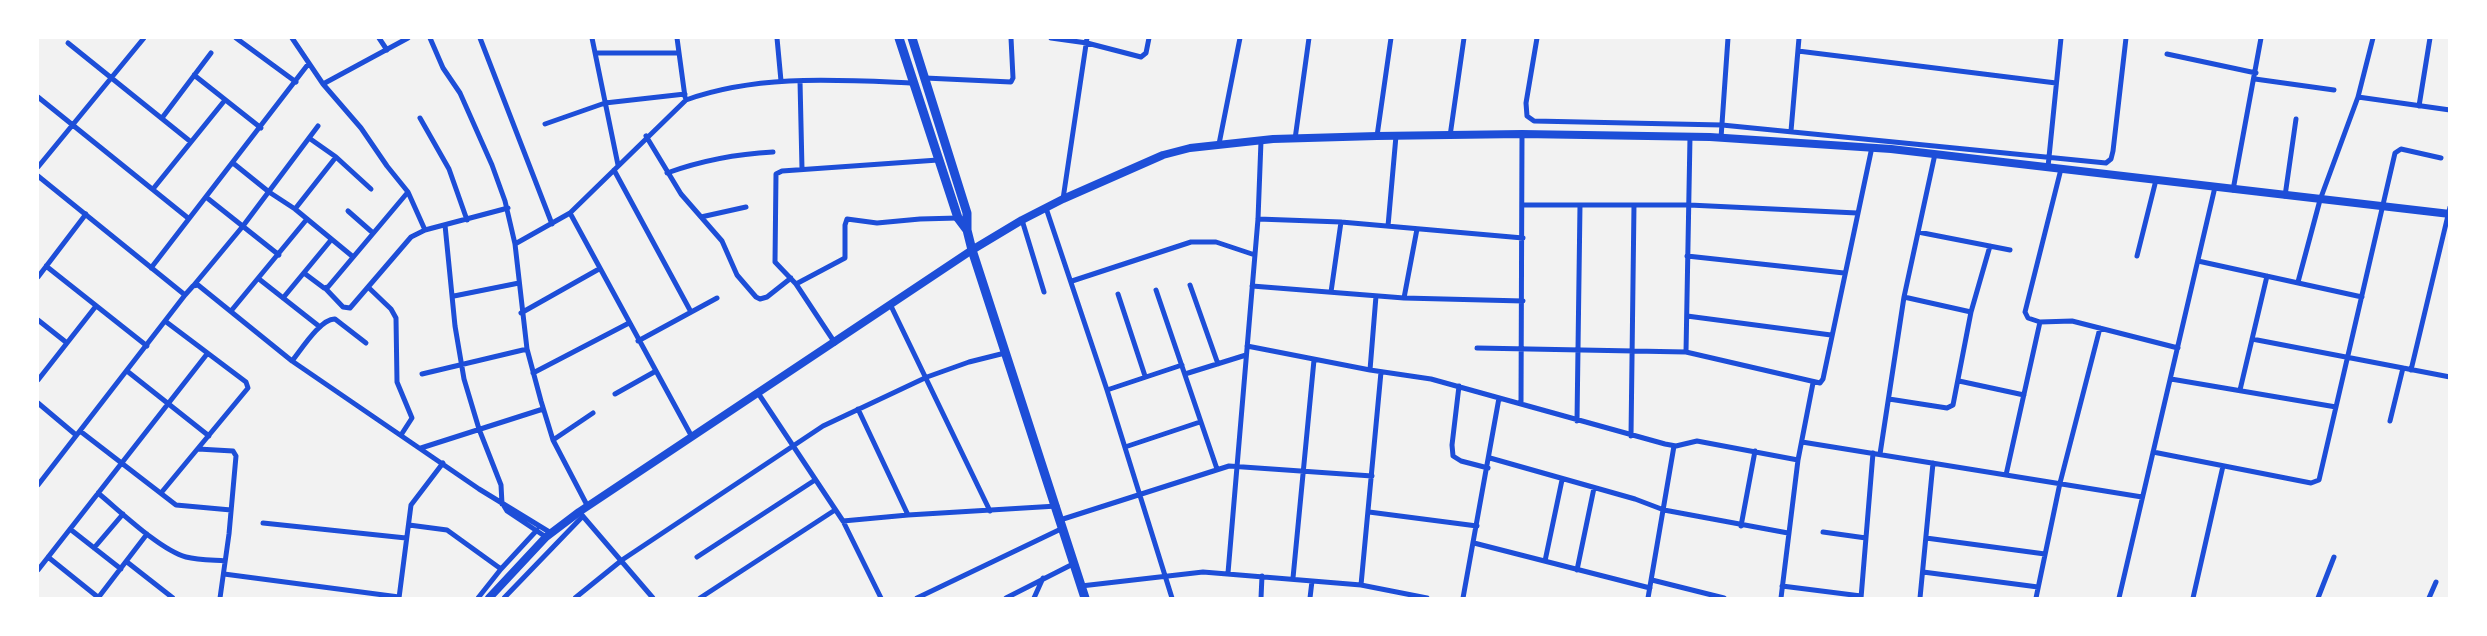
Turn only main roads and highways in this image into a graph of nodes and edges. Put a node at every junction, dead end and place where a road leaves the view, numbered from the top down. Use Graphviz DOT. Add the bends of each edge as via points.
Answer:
graph roads {
  1 [pos="899,38"];
  2 [pos="912,38"];
  3 [pos="2449,212"];
  4 [pos="967,230"];
  5 [pos="972,250"];
  6 [pos="489,598"];
  7 [pos="1085,598"];
  1 -- 4 [label="highway" via="958,218"];
  2 -- 4 [label="highway" via="967,213"];
  3 -- 5 [label="main road" via="2320,200 1872,147 1690,137 1377,136 1219,144 1163,155 1063,199"];
  4 -- 5 [label="highway"];
  5 -- 6 [label="main road" via="549,535"];
  5 -- 7 [label="highway"];
}
